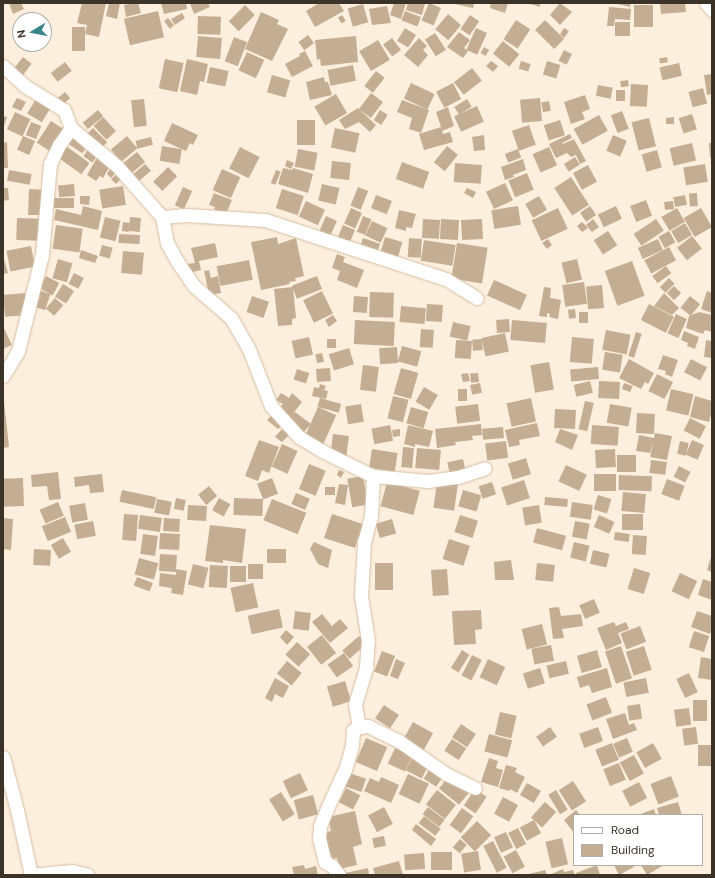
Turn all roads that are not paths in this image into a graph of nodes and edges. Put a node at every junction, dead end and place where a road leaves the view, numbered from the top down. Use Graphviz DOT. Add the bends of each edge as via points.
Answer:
graph roads {
  1 [pos="706,3"];
  2 [pos="712,10"];
  3 [pos="3,66"];
  4 [pos="71,128"];
  5 [pos="162,217"];
  6 [pos="477,298"];
  7 [pos="3,376"];
  8 [pos="485,468"];
  9 [pos="373,476"];
  10 [pos="359,727"];
  11 [pos="3,757"];
  12 [pos="475,788"];
  13 [pos="30,875"];
  14 [pos="88,875"];
  15 [pos="339,875"];
  1 -- 2 [label="street"];
  3 -- 4 [label="street" via="25,86 64,110"];
  4 -- 5 [label="street" via="117,166"];
  4 -- 7 [label="street" via="50,164 42,255 18,351"];
  5 -- 6 [label="street" via="186,215 265,220 446,279"];
  5 -- 9 [label="street" via="167,243 177,261 194,286 231,318 248,347 271,406 299,437"];
  8 -- 9 [label="street" via="458,477 428,481"];
  9 -- 10 [label="street" via="371,516 364,542 361,596 368,654 354,704"];
  10 -- 12 [label="street" via="368,726 399,741 446,774"];
  10 -- 15 [label="street" via="354,730 345,770 320,826 319,838 325,862"];
  11 -- 13 [label="street"];
  13 -- 14 [label="street" via="72,871"];
}
